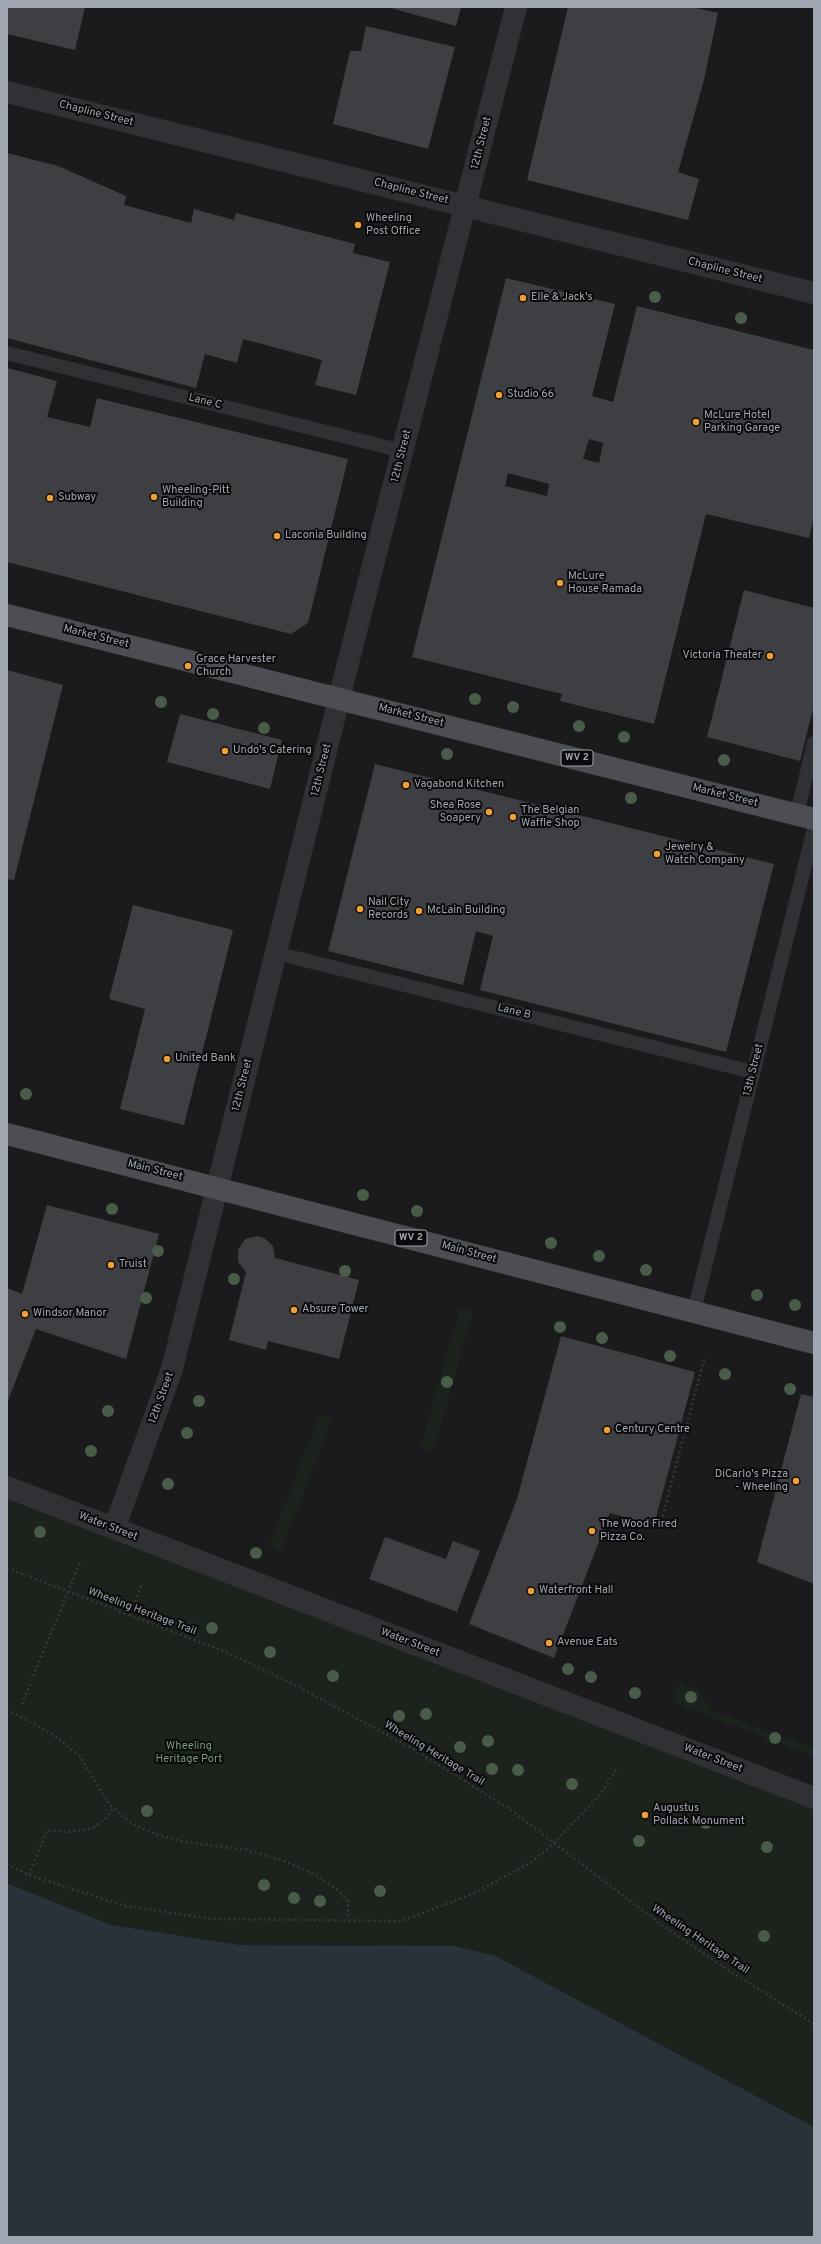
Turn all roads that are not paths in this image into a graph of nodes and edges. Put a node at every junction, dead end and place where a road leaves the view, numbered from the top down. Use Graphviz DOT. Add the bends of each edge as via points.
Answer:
graph roads {
  1 [pos="516,7"];
  2 [pos="7,92"];
  3 [pos="466,206"];
  4 [pos="814,293"];
  5 [pos="7,353"];
  6 [pos="403,451"];
  7 [pos="7,615"];
  8 [pos="340,698"];
  9 [pos="814,743"];
  10 [pos="805,817"];
  11 [pos="814,829"];
  12 [pos="276,953"];
  13 [pos="753,1072"];
  14 [pos="7,1134"];
  15 [pos="217,1187"];
  16 [pos="694,1311"];
  17 [pos="814,1343"];
  18 [pos="7,1487"];
  19 [pos="114,1529"];
  20 [pos="814,1798"];
  1 -- 3 [label="street, 12th Street"];
  2 -- 3 [label="street, Chapline Street"];
  3 -- 4 [label="street, Chapline Street"];
  3 -- 6 [label="street, 12th Street"];
  5 -- 6 [label="lane, Lane C"];
  6 -- 8 [label="street, 12th Street"];
  7 -- 8 [label="main road, Market Street / WV 2"];
  8 -- 10 [label="main road, Market Street / WV 2"];
  8 -- 12 [label="street, 12th Street"];
  9 -- 10 [label="lane"];
  11 -- 13 [label="lane, 13th Street"];
  12 -- 13 [label="lane, Lane B"];
  12 -- 15 [label="street, 12th Street"];
  13 -- 16 [label="lane, 13th Street"];
  14 -- 15 [label="main road, Main Street / WV 2"];
  15 -- 16 [label="main road, Main Street / WV 2"];
  15 -- 19 [label="street, 12th Street" via="172,1370"];
  16 -- 17 [label="main road, Main Street / WV 2"];
  18 -- 19 [label="street, Water Street"];
  19 -- 20 [label="street, Water Street"];
}
